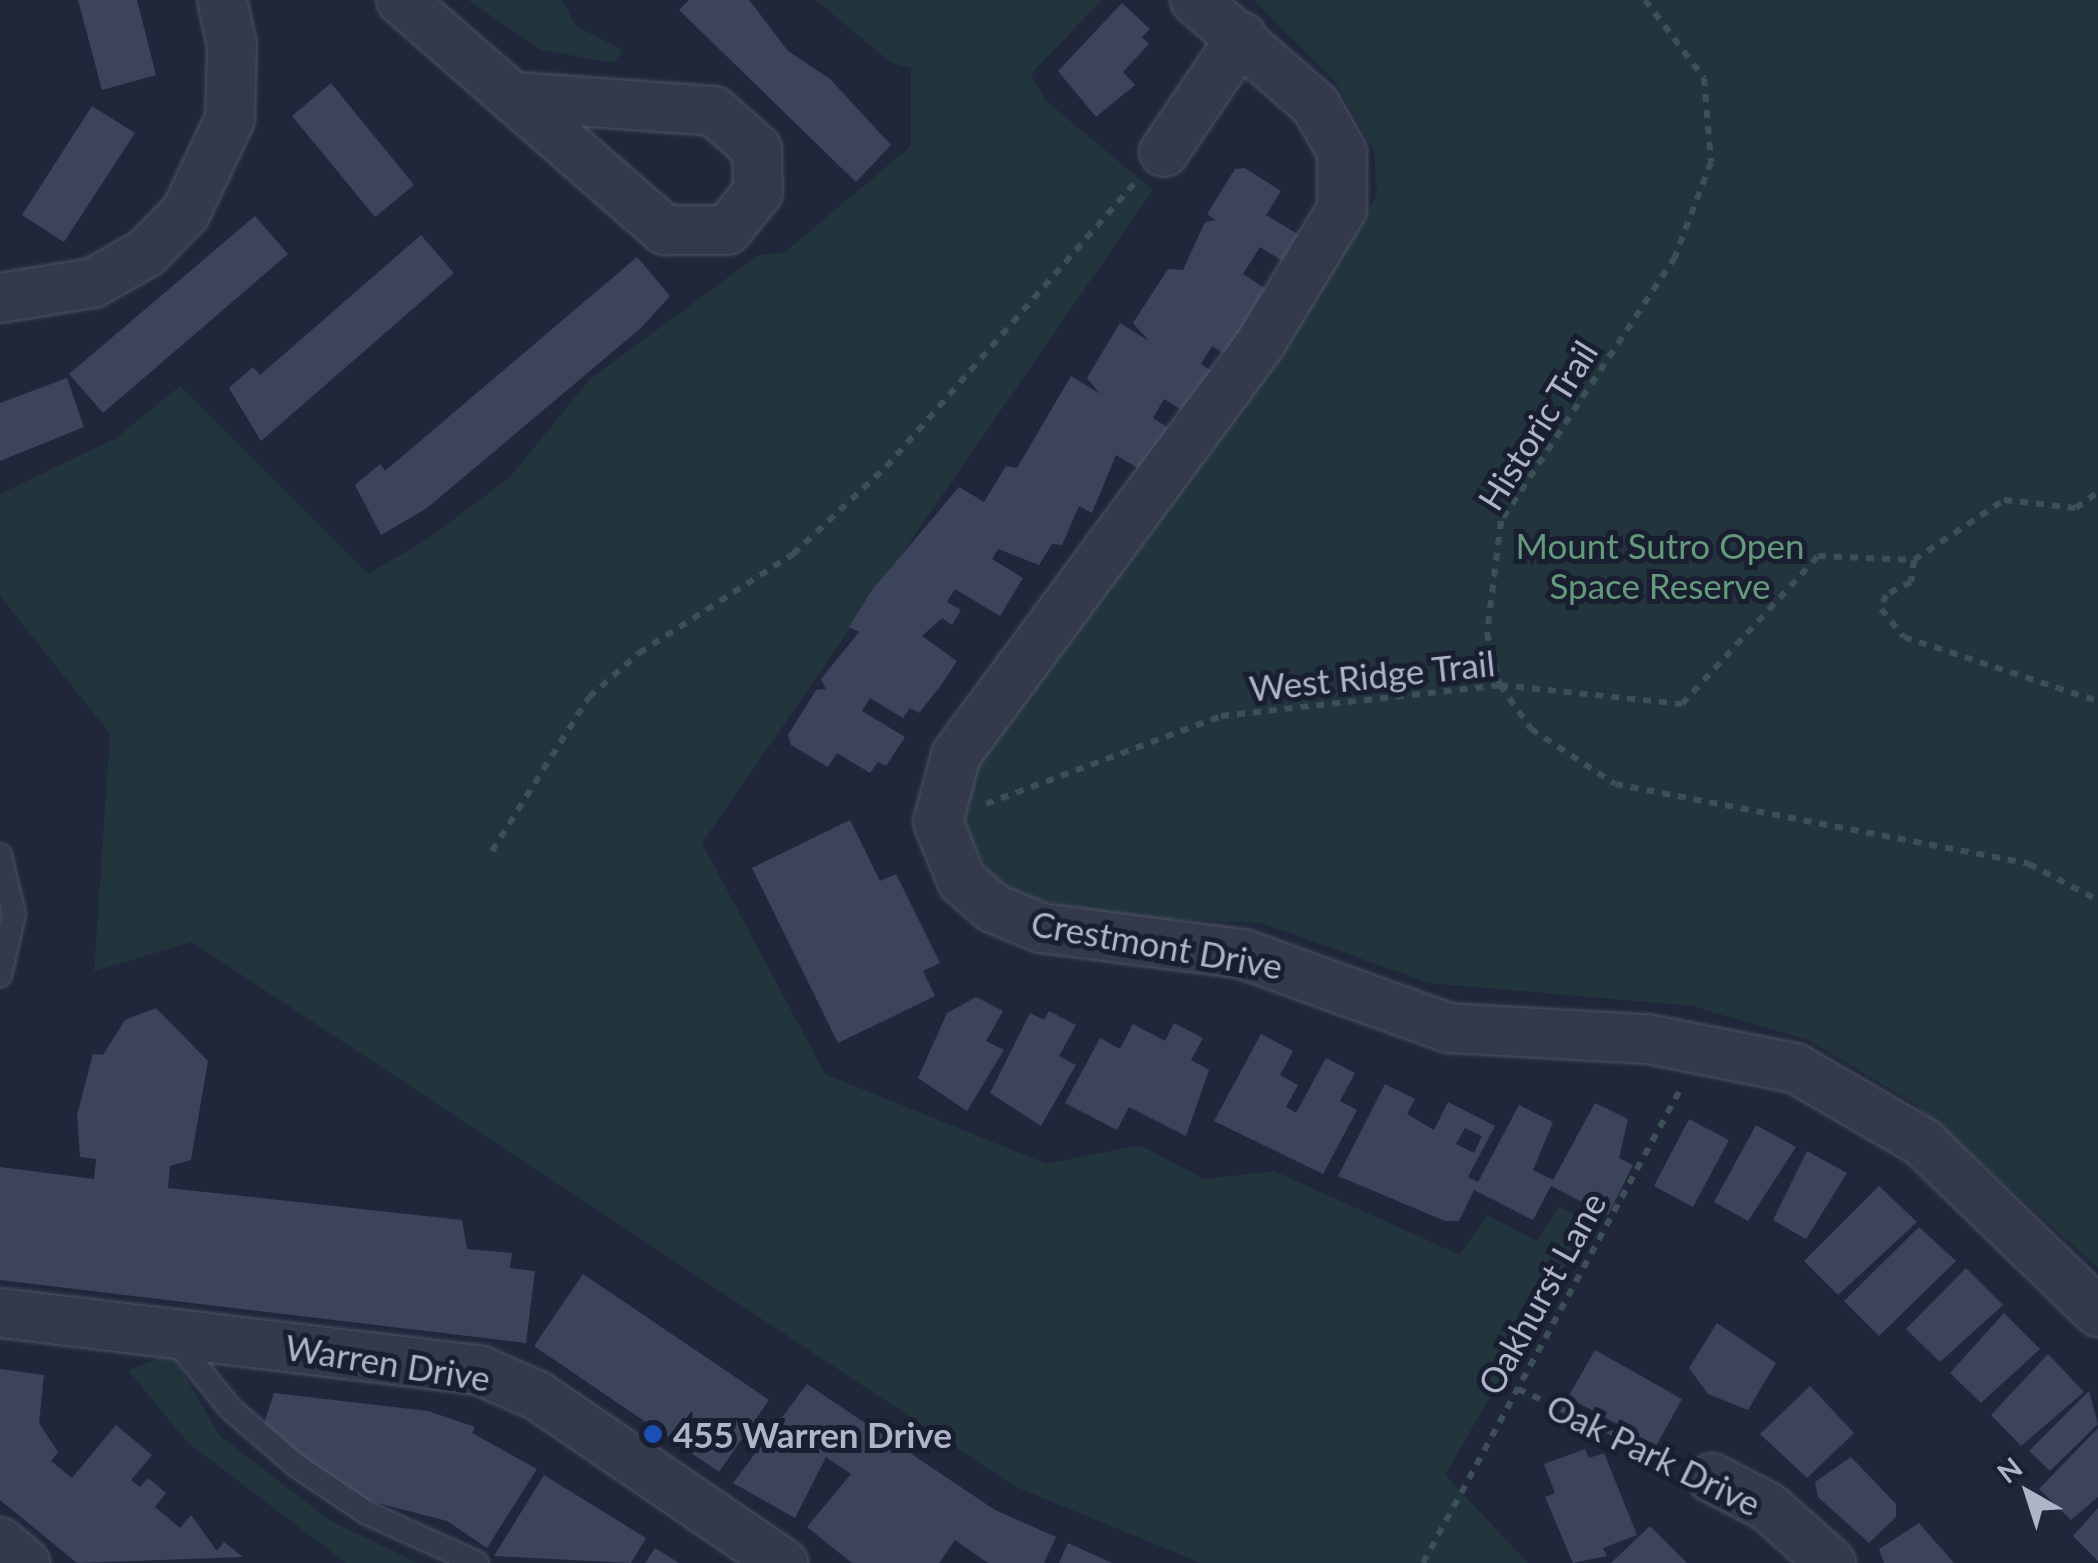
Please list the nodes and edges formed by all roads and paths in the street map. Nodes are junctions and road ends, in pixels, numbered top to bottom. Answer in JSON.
{"nodes":[{"id":1,"x":222,"y":0,"type":"edge"},
{"id":2,"x":401,"y":0,"type":"edge"},
{"id":3,"x":1194,"y":0,"type":"edge"},
{"id":4,"x":1645,"y":0,"type":"edge"},
{"id":5,"x":1242,"y":38,"type":"junction"},
{"id":6,"x":521,"y":98,"type":"junction"},
{"id":7,"x":1164,"y":152,"type":"joint"},
{"id":8,"x":0,"y":298,"type":"edge"},
{"id":9,"x":2098,"y":492,"type":"edge"},
{"id":10,"x":1914,"y":560,"type":"junction"},
{"id":11,"x":1500,"y":685,"type":"junction"},
{"id":12,"x":2098,"y":701,"type":"edge"},
{"id":13,"x":938,"y":822,"type":"junction"},
{"id":14,"x":492,"y":851,"type":"dead end"},
{"id":15,"x":0,"y":855,"type":"edge"},
{"id":16,"x":2098,"y":900,"type":"edge"},
{"id":17,"x":0,"y":974,"type":"edge"},
{"id":18,"x":1703,"y":1048,"type":"junction"},
{"id":19,"x":2098,"y":1312,"type":"edge"},
{"id":20,"x":0,"y":1313,"type":"edge"},
{"id":21,"x":170,"y":1332,"type":"junction"},
{"id":22,"x":1517,"y":1389,"type":"junction"},
{"id":23,"x":1712,"y":1478,"type":"joint"},
{"id":24,"x":0,"y":1542,"type":"edge"},
{"id":25,"x":25,"y":1563,"type":"edge"},
{"id":26,"x":477,"y":1563,"type":"edge"},
{"id":27,"x":783,"y":1563,"type":"edge"},
{"id":28,"x":1423,"y":1563,"type":"edge"},
{"id":29,"x":1832,"y":1563,"type":"edge"}],
"edges":[{"from":1,"to":8,"type":"street"},
{"from":2,"to":6,"type":"street"},
{"from":3,"to":5,"type":"street"},
{"from":4,"to":11,"type":"path","name":"Historic Trail"},
{"from":5,"to":7,"type":"street"},
{"from":5,"to":13,"type":"street"},
{"from":6,"to":6,"type":"street"},
{"from":7,"to":14,"type":"path"},
{"from":9,"to":10,"type":"path"},
{"from":10,"to":11,"type":"path","name":"West Ridge Trail"},
{"from":10,"to":12,"type":"path"},
{"from":11,"to":13,"type":"path","name":"West Ridge Trail"},
{"from":11,"to":16,"type":"path","name":"Historic Trail"},
{"from":13,"to":18,"type":"street","name":"Crestmont Drive"},
{"from":15,"to":17,"type":"lane"},
{"from":18,"to":19,"type":"street","name":"Crestmont Drive"},
{"from":18,"to":22,"type":"path","name":"Oakhurst Lane"},
{"from":20,"to":21,"type":"street","name":"Warren Drive"},
{"from":21,"to":26,"type":"lane"},
{"from":21,"to":27,"type":"street","name":"Warren Drive"},
{"from":22,"to":23,"type":"path","name":"Oak Park Drive"},
{"from":22,"to":28,"type":"path","name":"Oakhurst Lane"},
{"from":23,"to":29,"type":"street","name":"Oak Park Drive"},
{"from":24,"to":25,"type":"street"}]}
